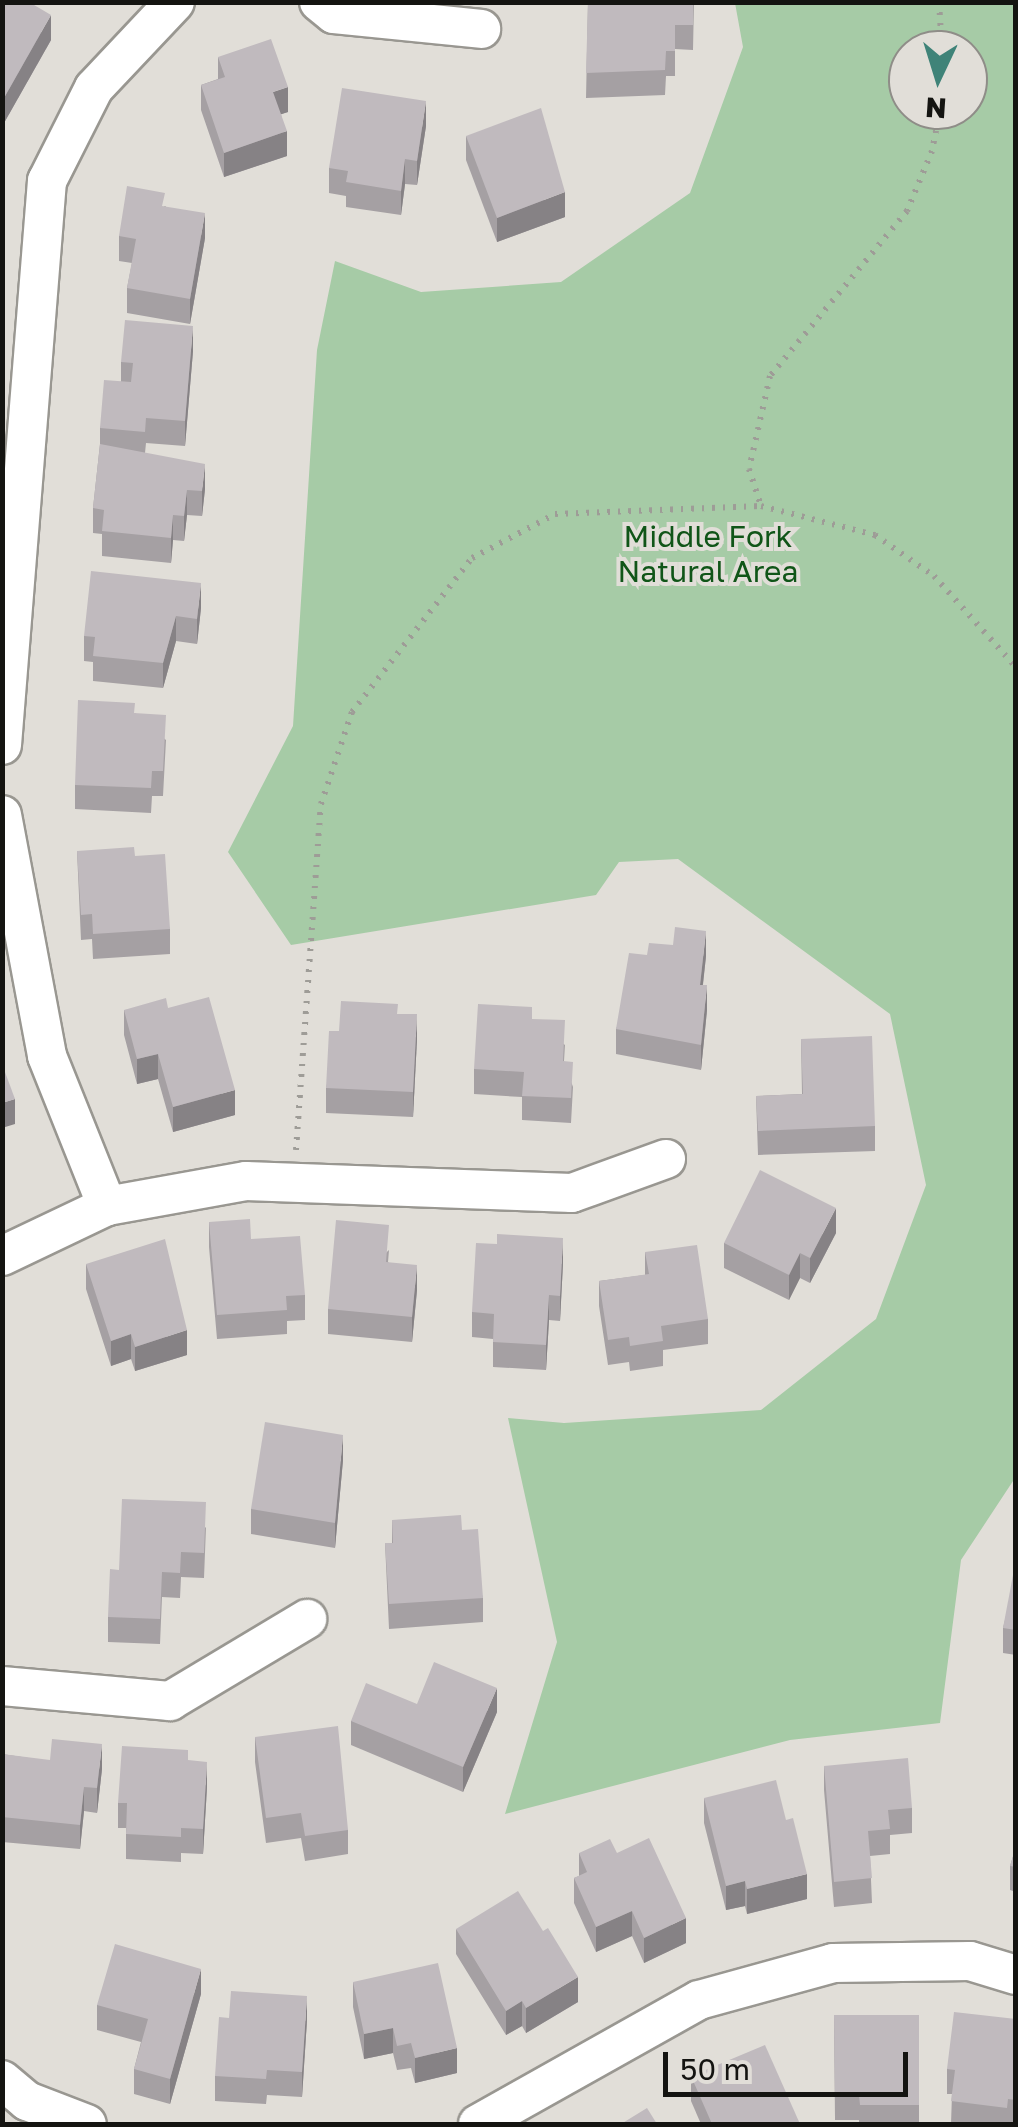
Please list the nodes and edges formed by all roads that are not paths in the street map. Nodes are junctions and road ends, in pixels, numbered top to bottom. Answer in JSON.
{"nodes":[{"id":1,"x":175,"y":2,"type":"edge"},
{"id":2,"x":319,"y":2,"type":"edge"},
{"id":3,"x":482,"y":29,"type":"dead end"},
{"id":4,"x":2,"y":745,"type":"edge"},
{"id":5,"x":2,"y":814,"type":"edge"},
{"id":6,"x":666,"y":1160,"type":"dead end"},
{"id":7,"x":107,"y":1206,"type":"junction"},
{"id":8,"x":2,"y":1256,"type":"edge"},
{"id":9,"x":307,"y":1619,"type":"dead end"},
{"id":10,"x":2,"y":1686,"type":"edge"},
{"id":11,"x":1016,"y":1975,"type":"edge"},
{"id":12,"x":2,"y":2080,"type":"edge"},
{"id":13,"x":87,"y":2124,"type":"edge"},
{"id":14,"x":478,"y":2124,"type":"edge"}],
"edges":[{"from":1,"to":4,"type":"street"},
{"from":2,"to":3,"type":"street"},
{"from":5,"to":7,"type":"street"},
{"from":6,"to":7,"type":"street"},
{"from":7,"to":8,"type":"street"},
{"from":9,"to":10,"type":"street"},
{"from":11,"to":14,"type":"street"},
{"from":12,"to":13,"type":"street"}]}
